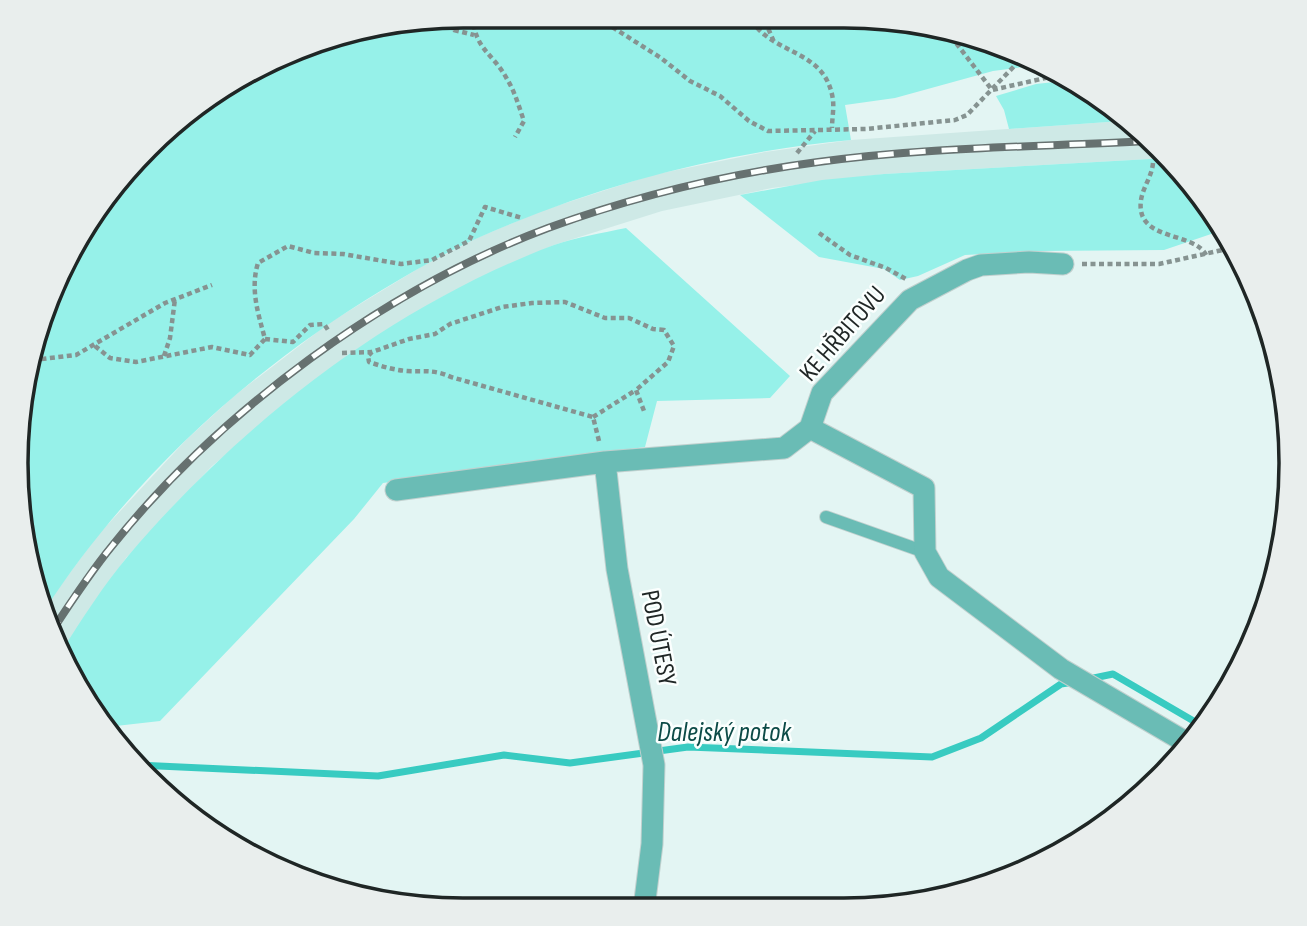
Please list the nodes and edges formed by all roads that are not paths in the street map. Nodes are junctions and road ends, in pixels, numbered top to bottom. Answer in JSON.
{"nodes":[{"id":1,"x":1063,"y":264,"type":"road end"},
{"id":2,"x":810,"y":428,"type":"junction"},
{"id":3,"x":605,"y":462,"type":"junction"},
{"id":4,"x":396,"y":490,"type":"dead end"},
{"id":5,"x":826,"y":517,"type":"dead end"},
{"id":6,"x":925,"y":552,"type":"junction"},
{"id":7,"x":1177,"y":743,"type":"edge"},
{"id":8,"x":645,"y":898,"type":"edge"}],
"edges":[{"from":1,"to":2,"type":"street","name":"KE HŘBITOVU"},
{"from":2,"to":3,"type":"street"},
{"from":2,"to":6,"type":"street"},
{"from":3,"to":4,"type":"street"},
{"from":3,"to":8,"type":"street","name":"POD ÚTESY"},
{"from":5,"to":6,"type":"lane"},
{"from":6,"to":7,"type":"street"}]}
